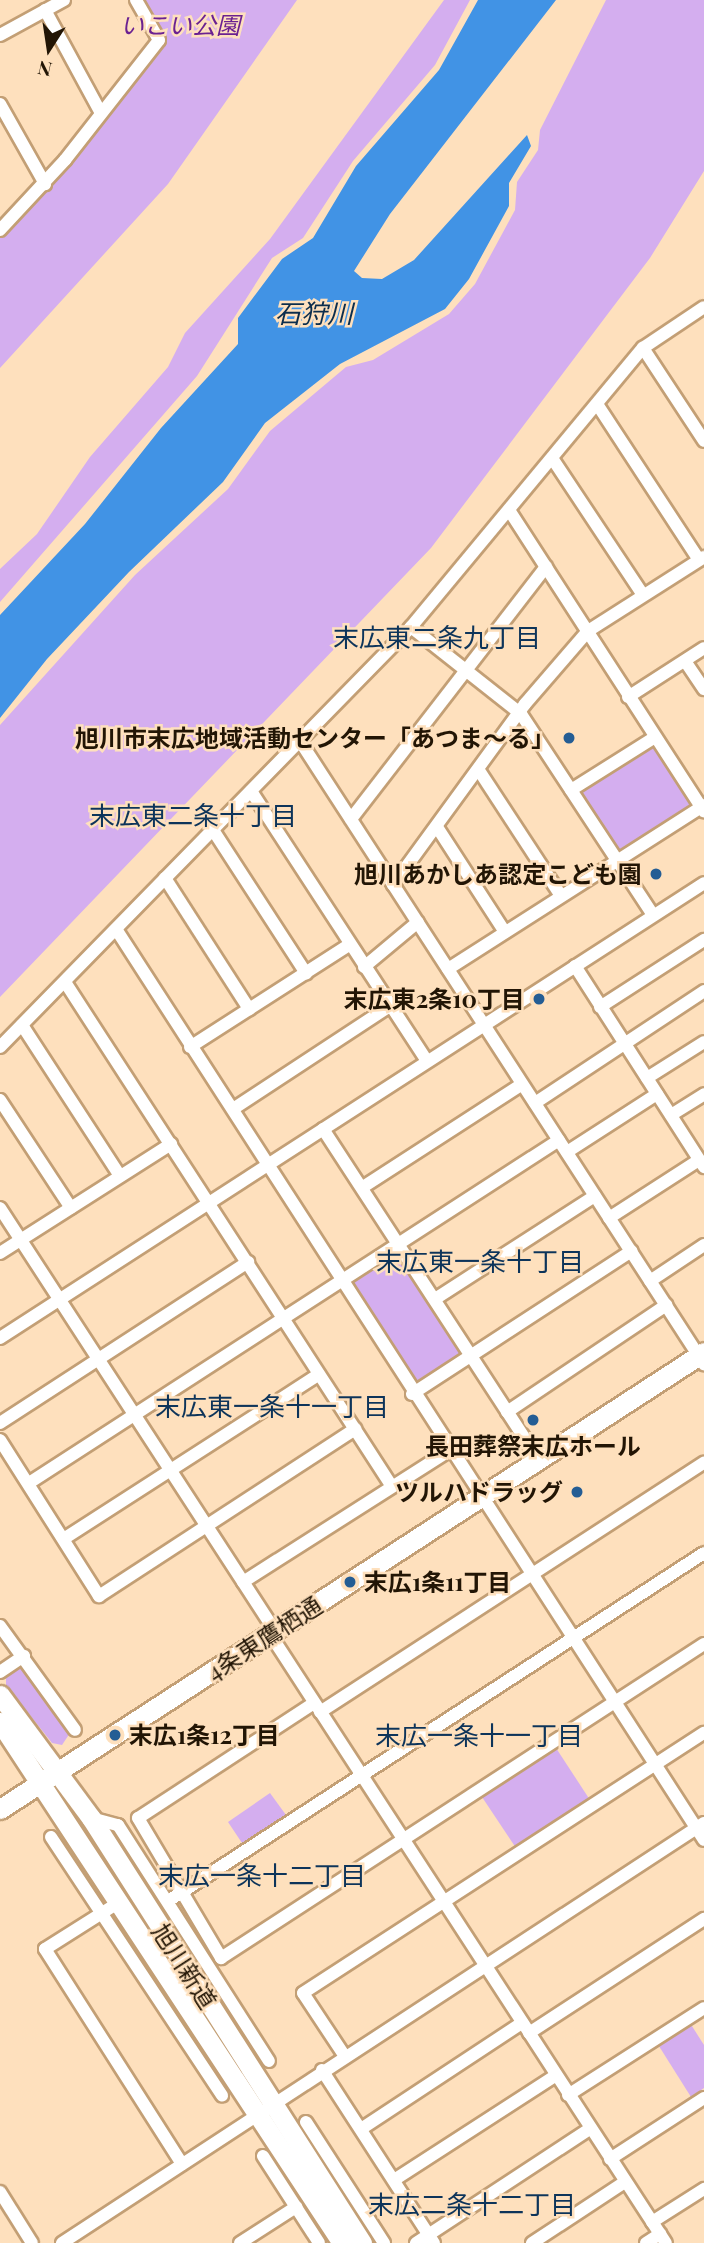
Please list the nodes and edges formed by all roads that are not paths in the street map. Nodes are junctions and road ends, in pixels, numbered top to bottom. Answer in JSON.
{"nodes":[{"id":1,"x":64,"y":0,"type":"edge"},
{"id":2,"x":136,"y":0,"type":"edge"},
{"id":3,"x":45,"y":10,"type":"junction"},
{"id":4,"x":0,"y":35,"type":"edge"},
{"id":5,"x":0,"y":104,"type":"edge"},
{"id":6,"x":101,"y":113,"type":"junction"},
{"id":7,"x":45,"y":184,"type":"junction"},
{"id":8,"x":0,"y":230,"type":"edge"},
{"id":9,"x":704,"y":307,"type":"edge"},
{"id":10,"x":643,"y":348,"type":"junction"},
{"id":11,"x":597,"y":404,"type":"junction"},
{"id":12,"x":704,"y":440,"type":"edge"},
{"id":13,"x":552,"y":458,"type":"junction"},
{"id":14,"x":509,"y":510,"type":"junction"},
{"id":15,"x":701,"y":558,"type":"edge"},
{"id":16,"x":546,"y":567,"type":"junction"},
{"id":17,"x":643,"y":596,"type":"junction"},
{"id":18,"x":411,"y":628,"type":"junction"},
{"id":19,"x":588,"y":631,"type":"junction"},
{"id":20,"x":704,"y":648,"type":"edge"},
{"id":21,"x":685,"y":661,"type":"junction"},
{"id":22,"x":466,"y":671,"type":"junction"},
{"id":23,"x":704,"y":689,"type":"edge"},
{"id":24,"x":628,"y":696,"type":"junction"},
{"id":25,"x":521,"y":715,"type":"junction"},
{"id":26,"x":654,"y":737,"type":"junction"},
{"id":27,"x":300,"y":741,"type":"junction"},
{"id":28,"x":480,"y":772,"type":"junction"},
{"id":29,"x":571,"y":790,"type":"junction"},
{"id":30,"x":251,"y":791,"type":"junction"},
{"id":31,"x":703,"y":808,"type":"edge"},
{"id":32,"x":351,"y":819,"type":"junction"},
{"id":33,"x":437,"y":827,"type":"junction"},
{"id":34,"x":213,"y":830,"type":"junction"},
{"id":35,"x":616,"y":860,"type":"junction"},
{"id":36,"x":165,"y":878,"type":"junction"},
{"id":37,"x":393,"y":885,"type":"junction"},
{"id":38,"x":703,"y":885,"type":"edge"},
{"id":39,"x":561,"y":896,"type":"junction"},
{"id":40,"x":653,"y":915,"type":"junction"},
{"id":41,"x":418,"y":922,"type":"junction"},
{"id":42,"x":116,"y":929,"type":"junction"},
{"id":43,"x":505,"y":932,"type":"junction"},
{"id":44,"x":704,"y":940,"type":"edge"},
{"id":45,"x":349,"y":945,"type":"junction"},
{"id":46,"x":364,"y":967,"type":"junction"},
{"id":47,"x":575,"y":967,"type":"junction"},
{"id":48,"x":448,"y":969,"type":"junction"},
{"id":49,"x":306,"y":973,"type":"junction"},
{"id":50,"x":65,"y":982,"type":"junction"},
{"id":51,"x":704,"y":991,"type":"edge"},
{"id":52,"x":390,"y":1006,"type":"junction"},
{"id":53,"x":600,"y":1007,"type":"junction"},
{"id":54,"x":249,"y":1009,"type":"junction"},
{"id":55,"x":485,"y":1024,"type":"junction"},
{"id":56,"x":22,"y":1026,"type":"junction"},
{"id":57,"x":624,"y":1042,"type":"junction"},
{"id":58,"x":704,"y":1042,"type":"edge"},
{"id":59,"x":190,"y":1047,"type":"junction"},
{"id":60,"x":0,"y":1048,"type":"edge"},
{"id":61,"x":428,"y":1061,"type":"junction"},
{"id":62,"x":647,"y":1078,"type":"junction"},
{"id":63,"x":522,"y":1084,"type":"junction"},
{"id":64,"x":657,"y":1094,"type":"junction"},
{"id":65,"x":704,"y":1094,"type":"edge"},
{"id":66,"x":0,"y":1100,"type":"edge"},
{"id":67,"x":535,"y":1102,"type":"junction"},
{"id":68,"x":233,"y":1109,"type":"junction"},
{"id":69,"x":671,"y":1115,"type":"junction"},
{"id":70,"x":324,"y":1129,"type":"junction"},
{"id":71,"x":559,"y":1140,"type":"junction"},
{"id":72,"x":171,"y":1144,"type":"junction"},
{"id":73,"x":567,"y":1152,"type":"junction"},
{"id":74,"x":700,"y":1156,"type":"edge"},
{"id":75,"x":266,"y":1167,"type":"junction"},
{"id":76,"x":120,"y":1176,"type":"junction"},
{"id":77,"x":363,"y":1187,"type":"junction"},
{"id":78,"x":595,"y":1196,"type":"junction"},
{"id":79,"x":209,"y":1203,"type":"junction"},
{"id":80,"x":0,"y":1208,"type":"edge"},
{"id":81,"x":71,"y":1208,"type":"junction"},
{"id":82,"x":610,"y":1218,"type":"junction"},
{"id":83,"x":22,"y":1239,"type":"junction"},
{"id":84,"x":398,"y":1244,"type":"junction"},
{"id":85,"x":704,"y":1245,"type":"edge"},
{"id":86,"x":631,"y":1251,"type":"junction"},
{"id":87,"x":0,"y":1253,"type":"edge"},
{"id":88,"x":248,"y":1262,"type":"junction"},
{"id":89,"x":650,"y":1281,"type":"junction"},
{"id":90,"x":340,"y":1283,"type":"junction"},
{"id":91,"x":60,"y":1299,"type":"junction"},
{"id":92,"x":435,"y":1299,"type":"junction"},
{"id":93,"x":666,"y":1305,"type":"junction"},
{"id":94,"x":283,"y":1318,"type":"junction"},
{"id":95,"x":0,"y":1338,"type":"edge"},
{"id":96,"x":471,"y":1355,"type":"junction"},
{"id":97,"x":702,"y":1357,"type":"edge"},
{"id":98,"x":99,"y":1358,"type":"junction"},
{"id":99,"x":319,"y":1374,"type":"junction"},
{"id":100,"x":412,"y":1394,"type":"junction"},
{"id":101,"x":507,"y":1412,"type":"junction"},
{"id":102,"x":136,"y":1414,"type":"junction"},
{"id":103,"x":0,"y":1423,"type":"edge"},
{"id":104,"x":355,"y":1429,"type":"junction"},
{"id":105,"x":0,"y":1440,"type":"edge"},
{"id":106,"x":449,"y":1451,"type":"junction"},
{"id":107,"x":539,"y":1460,"type":"junction"},
{"id":108,"x":704,"y":1463,"type":"edge"},
{"id":109,"x":171,"y":1471,"type":"junction"},
{"id":110,"x":30,"y":1483,"type":"junction"},
{"id":111,"x":391,"y":1485,"type":"junction"},
{"id":112,"x":480,"y":1498,"type":"junction"},
{"id":113,"x":207,"y":1526,"type":"junction"},
{"id":114,"x":65,"y":1538,"type":"junction"},
{"id":115,"x":704,"y":1553,"type":"edge"},
{"id":116,"x":532,"y":1574,"type":"junction"},
{"id":117,"x":243,"y":1582,"type":"junction"},
{"id":118,"x":0,"y":1626,"type":"edge"},
{"id":119,"x":272,"y":1633,"type":"junction"},
{"id":120,"x":573,"y":1638,"type":"junction"},
{"id":121,"x":704,"y":1644,"type":"edge"},
{"id":122,"x":24,"y":1656,"type":"junction"},
{"id":123,"x":0,"y":1672,"type":"edge"},
{"id":124,"x":0,"y":1695,"type":"edge"},
{"id":125,"x":613,"y":1703,"type":"junction"},
{"id":126,"x":317,"y":1707,"type":"junction"},
{"id":127,"x":0,"y":1722,"type":"edge"},
{"id":128,"x":75,"y":1730,"type":"dead end"},
{"id":129,"x":704,"y":1733,"type":"edge"},
{"id":130,"x":655,"y":1765,"type":"junction"},
{"id":131,"x":50,"y":1776,"type":"junction"},
{"id":132,"x":361,"y":1776,"type":"junction"},
{"id":133,"x":0,"y":1809,"type":"edge"},
{"id":134,"x":91,"y":1818,"type":"junction"},
{"id":135,"x":700,"y":1826,"type":"edge"},
{"id":136,"x":51,"y":1837,"type":"dead end"},
{"id":137,"x":403,"y":1839,"type":"junction"},
{"id":138,"x":704,"y":1840,"type":"edge"},
{"id":139,"x":183,"y":1892,"type":"junction"},
{"id":140,"x":121,"y":1901,"type":"junction"},
{"id":141,"x":168,"y":1901,"type":"junction"},
{"id":142,"x":444,"y":1901,"type":"junction"},
{"id":143,"x":102,"y":1913,"type":"junction"},
{"id":144,"x":704,"y":1919,"type":"edge"},
{"id":145,"x":484,"y":1965,"type":"junction"},
{"id":146,"x":704,"y":2008,"type":"edge"},
{"id":147,"x":526,"y":2028,"type":"junction"},
{"id":148,"x":344,"y":2055,"type":"junction"},
{"id":149,"x":224,"y":2061,"type":"junction"},
{"id":150,"x":269,"y":2061,"type":"dead end"},
{"id":151,"x":322,"y":2070,"type":"junction"},
{"id":152,"x":207,"y":2071,"type":"junction"},
{"id":153,"x":556,"y":2075,"type":"junction"},
{"id":154,"x":222,"y":2095,"type":"dead end"},
{"id":155,"x":568,"y":2095,"type":"junction"},
{"id":156,"x":704,"y":2098,"type":"edge"},
{"id":157,"x":265,"y":2107,"type":"junction"},
{"id":158,"x":306,"y":2122,"type":"dead end"},
{"id":159,"x":591,"y":2128,"type":"junction"},
{"id":160,"x":361,"y":2129,"type":"junction"},
{"id":161,"x":314,"y":2150,"type":"junction"},
{"id":162,"x":263,"y":2157,"type":"dead end"},
{"id":163,"x":610,"y":2159,"type":"junction"},
{"id":164,"x":182,"y":2164,"type":"junction"},
{"id":165,"x":394,"y":2180,"type":"junction"},
{"id":166,"x":625,"y":2182,"type":"junction"},
{"id":167,"x":704,"y":2189,"type":"edge"},
{"id":168,"x":1,"y":2195,"type":"edge"},
{"id":169,"x":298,"y":2199,"type":"junction"},
{"id":170,"x":652,"y":2222,"type":"junction"},
{"id":171,"x":663,"y":2238,"type":"edge"},
{"id":172,"x":432,"y":2239,"type":"edge"},
{"id":173,"x":32,"y":2243,"type":"edge"},
{"id":174,"x":62,"y":2243,"type":"edge"},
{"id":175,"x":240,"y":2243,"type":"edge"},
{"id":176,"x":319,"y":2243,"type":"edge"},
{"id":177,"x":342,"y":2243,"type":"edge"},
{"id":178,"x":362,"y":2243,"type":"edge"},
{"id":179,"x":384,"y":2243,"type":"edge"},
{"id":180,"x":416,"y":2243,"type":"edge"},
{"id":181,"x":532,"y":2243,"type":"edge"},
{"id":182,"x":646,"y":2243,"type":"edge"}],
"edges":[{"from":1,"to":3,"type":"street"},
{"from":2,"to":6,"type":"street"},
{"from":3,"to":4,"type":"street"},
{"from":3,"to":6,"type":"street"},
{"from":5,"to":7,"type":"street"},
{"from":6,"to":7,"type":"street"},
{"from":7,"to":8,"type":"street"},
{"from":9,"to":10,"type":"street"},
{"from":10,"to":11,"type":"street"},
{"from":10,"to":12,"type":"street"},
{"from":11,"to":13,"type":"street"},
{"from":11,"to":15,"type":"street"},
{"from":13,"to":14,"type":"street"},
{"from":13,"to":17,"type":"street"},
{"from":14,"to":16,"type":"street"},
{"from":14,"to":18,"type":"street"},
{"from":15,"to":17,"type":"street"},
{"from":16,"to":19,"type":"street"},
{"from":16,"to":22,"type":"street"},
{"from":17,"to":19,"type":"street"},
{"from":18,"to":22,"type":"street"},
{"from":18,"to":27,"type":"street"},
{"from":19,"to":24,"type":"street"},
{"from":19,"to":25,"type":"street"},
{"from":20,"to":21,"type":"street"},
{"from":21,"to":23,"type":"street"},
{"from":21,"to":24,"type":"street"},
{"from":22,"to":25,"type":"street"},
{"from":22,"to":32,"type":"street"},
{"from":24,"to":26,"type":"street"},
{"from":25,"to":28,"type":"street"},
{"from":25,"to":29,"type":"street"},
{"from":26,"to":29,"type":"street"},
{"from":26,"to":31,"type":"street"},
{"from":27,"to":30,"type":"street"},
{"from":27,"to":32,"type":"street"},
{"from":28,"to":33,"type":"street"},
{"from":28,"to":39,"type":"street"},
{"from":29,"to":35,"type":"street"},
{"from":30,"to":34,"type":"street"},
{"from":30,"to":45,"type":"street"},
{"from":31,"to":35,"type":"street"},
{"from":32,"to":37,"type":"street"},
{"from":33,"to":37,"type":"street"},
{"from":33,"to":43,"type":"street"},
{"from":34,"to":36,"type":"street"},
{"from":34,"to":49,"type":"street"},
{"from":35,"to":39,"type":"street"},
{"from":35,"to":40,"type":"street"},
{"from":36,"to":42,"type":"street"},
{"from":36,"to":54,"type":"street"},
{"from":37,"to":41,"type":"street"},
{"from":38,"to":40,"type":"street"},
{"from":39,"to":43,"type":"street"},
{"from":40,"to":47,"type":"street"},
{"from":41,"to":46,"type":"street"},
{"from":41,"to":48,"type":"street"},
{"from":42,"to":50,"type":"street"},
{"from":42,"to":59,"type":"street"},
{"from":43,"to":48,"type":"street"},
{"from":44,"to":53,"type":"street"},
{"from":45,"to":46,"type":"street"},
{"from":45,"to":49,"type":"street"},
{"from":46,"to":52,"type":"street"},
{"from":47,"to":53,"type":"street"},
{"from":47,"to":55,"type":"street"},
{"from":48,"to":55,"type":"street"},
{"from":49,"to":54,"type":"street"},
{"from":50,"to":56,"type":"street"},
{"from":50,"to":72,"type":"street"},
{"from":51,"to":57,"type":"street"},
{"from":52,"to":61,"type":"street"},
{"from":52,"to":68,"type":"street"},
{"from":53,"to":57,"type":"street"},
{"from":54,"to":59,"type":"street"},
{"from":55,"to":61,"type":"street"},
{"from":55,"to":63,"type":"street"},
{"from":56,"to":60,"type":"street"},
{"from":56,"to":76,"type":"street"},
{"from":57,"to":62,"type":"street"},
{"from":57,"to":67,"type":"street"},
{"from":58,"to":62,"type":"street"},
{"from":59,"to":68,"type":"street"},
{"from":61,"to":70,"type":"street"},
{"from":62,"to":64,"type":"street"},
{"from":63,"to":67,"type":"street"},
{"from":63,"to":77,"type":"street"},
{"from":64,"to":69,"type":"street"},
{"from":64,"to":73,"type":"street"},
{"from":65,"to":69,"type":"street"},
{"from":66,"to":81,"type":"street"},
{"from":67,"to":71,"type":"street"},
{"from":68,"to":75,"type":"street"},
{"from":69,"to":74,"type":"street"},
{"from":70,"to":75,"type":"street"},
{"from":70,"to":77,"type":"street"},
{"from":71,"to":73,"type":"street"},
{"from":71,"to":84,"type":"street"},
{"from":72,"to":76,"type":"street"},
{"from":72,"to":79,"type":"street"},
{"from":73,"to":78,"type":"street"},
{"from":74,"to":82,"type":"street"},
{"from":75,"to":79,"type":"street"},
{"from":75,"to":90,"type":"street"},
{"from":76,"to":81,"type":"street"},
{"from":77,"to":84,"type":"street"},
{"from":78,"to":82,"type":"street"},
{"from":78,"to":92,"type":"street"},
{"from":79,"to":88,"type":"street"},
{"from":79,"to":91,"type":"street"},
{"from":80,"to":83,"type":"street"},
{"from":81,"to":83,"type":"street"},
{"from":82,"to":86,"type":"street"},
{"from":83,"to":87,"type":"street"},
{"from":83,"to":91,"type":"street"},
{"from":84,"to":90,"type":"street"},
{"from":84,"to":92,"type":"street"},
{"from":85,"to":89,"type":"street"},
{"from":86,"to":89,"type":"street"},
{"from":86,"to":96,"type":"street"},
{"from":88,"to":94,"type":"street"},
{"from":88,"to":98,"type":"street"},
{"from":89,"to":93,"type":"street"},
{"from":90,"to":94,"type":"street"},
{"from":90,"to":100,"type":"street"},
{"from":91,"to":95,"type":"street"},
{"from":91,"to":98,"type":"street"},
{"from":92,"to":96,"type":"street"},
{"from":93,"to":97,"type":"street"},
{"from":93,"to":101,"type":"street"},
{"from":94,"to":99,"type":"street"},
{"from":94,"to":102,"type":"street"},
{"from":96,"to":100,"type":"street"},
{"from":96,"to":101,"type":"street"},
{"from":97,"to":107,"type":"highway","name":"4条東鷹栖通"},
{"from":98,"to":102,"type":"street"},
{"from":98,"to":103,"type":"street"},
{"from":99,"to":104,"type":"street"},
{"from":99,"to":109,"type":"street"},
{"from":100,"to":106,"type":"street"},
{"from":101,"to":107,"type":"street"},
{"from":102,"to":109,"type":"street"},
{"from":102,"to":110,"type":"street"},
{"from":104,"to":111,"type":"street"},
{"from":104,"to":113,"type":"street"},
{"from":105,"to":110,"type":"street"},
{"from":106,"to":111,"type":"street"},
{"from":106,"to":112,"type":"street"},
{"from":107,"to":112,"type":"highway","name":"4条東鷹栖通"},
{"from":108,"to":116,"type":"street"},
{"from":109,"to":113,"type":"street"},
{"from":109,"to":114,"type":"street"},
{"from":110,"to":114,"type":"street"},
{"from":111,"to":117,"type":"street"},
{"from":112,"to":116,"type":"street"},
{"from":112,"to":119,"type":"highway","name":"4条東鷹栖通"},
{"from":113,"to":114,"type":"street"},
{"from":113,"to":117,"type":"street"},
{"from":115,"to":120,"type":"street"},
{"from":116,"to":120,"type":"street"},
{"from":116,"to":126,"type":"street"},
{"from":117,"to":119,"type":"street"},
{"from":118,"to":122,"type":"street"},
{"from":119,"to":126,"type":"street"},
{"from":119,"to":131,"type":"highway","name":"4条東鷹栖通"},
{"from":120,"to":125,"type":"street"},
{"from":120,"to":132,"type":"street"},
{"from":121,"to":125,"type":"street"},
{"from":122,"to":123,"type":"street"},
{"from":122,"to":128,"type":"street"},
{"from":124,"to":131,"type":"highway","name":"旭川新道"},
{"from":125,"to":130,"type":"street"},
{"from":125,"to":137,"type":"street"},
{"from":126,"to":132,"type":"street"},
{"from":126,"to":139,"type":"street"},
{"from":127,"to":131,"type":"highway","name":"旭川新道"},
{"from":129,"to":130,"type":"street"},
{"from":130,"to":135,"type":"street"},
{"from":130,"to":142,"type":"street"},
{"from":131,"to":133,"type":"highway","name":"4条東鷹栖通"},
{"from":131,"to":134,"type":"highway","name":"旭川新道"},
{"from":131,"to":140,"type":"highway","name":"旭川新道"},
{"from":132,"to":137,"type":"street"},
{"from":132,"to":139,"type":"street"},
{"from":134,"to":141,"type":"street"},
{"from":134,"to":157,"type":"highway","name":"旭川新道"},
{"from":135,"to":138,"type":"street"},
{"from":135,"to":145,"type":"street"},
{"from":136,"to":143,"type":"street"},
{"from":137,"to":139,"type":"street"},
{"from":137,"to":142,"type":"street"},
{"from":139,"to":141,"type":"street"},
{"from":140,"to":143,"type":"street"},
{"from":140,"to":149,"type":"highway","name":"旭川新道"},
{"from":141,"to":150,"type":"street"},
{"from":142,"to":145,"type":"street"},
{"from":142,"to":148,"type":"street"},
{"from":143,"to":152,"type":"street"},
{"from":143,"to":164,"type":"street"},
{"from":144,"to":147,"type":"street"},
{"from":145,"to":147,"type":"street"},
{"from":145,"to":148,"type":"street"},
{"from":146,"to":155,"type":"street"},
{"from":147,"to":153,"type":"street"},
{"from":147,"to":160,"type":"street"},
{"from":148,"to":151,"type":"street"},
{"from":149,"to":152,"type":"street"},
{"from":149,"to":157,"type":"highway","name":"旭川新道"},
{"from":151,"to":157,"type":"street"},
{"from":151,"to":160,"type":"street"},
{"from":152,"to":154,"type":"street"},
{"from":153,"to":155,"type":"street"},
{"from":153,"to":165,"type":"street"},
{"from":155,"to":159,"type":"street"},
{"from":156,"to":163,"type":"street"},
{"from":157,"to":161,"type":"highway","name":"旭川新道"},
{"from":157,"to":164,"type":"street"},
{"from":157,"to":169,"type":"highway","name":"旭川新道"},
{"from":158,"to":161,"type":"street"},
{"from":159,"to":163,"type":"street"},
{"from":159,"to":172,"type":"street"},
{"from":160,"to":165,"type":"street"},
{"from":161,"to":178,"type":"highway","name":"旭川新道"},
{"from":161,"to":179,"type":"street"},
{"from":162,"to":169,"type":"street"},
{"from":163,"to":166,"type":"street"},
{"from":164,"to":174,"type":"street"},
{"from":165,"to":172,"type":"street"},
{"from":166,"to":170,"type":"street"},
{"from":166,"to":181,"type":"street"},
{"from":167,"to":170,"type":"street"},
{"from":168,"to":173,"type":"street"},
{"from":169,"to":175,"type":"street"},
{"from":169,"to":176,"type":"street"},
{"from":169,"to":177,"type":"highway","name":"旭川新道"},
{"from":170,"to":171,"type":"street"},
{"from":171,"to":182,"type":"street"},
{"from":172,"to":180,"type":"street"}]}
